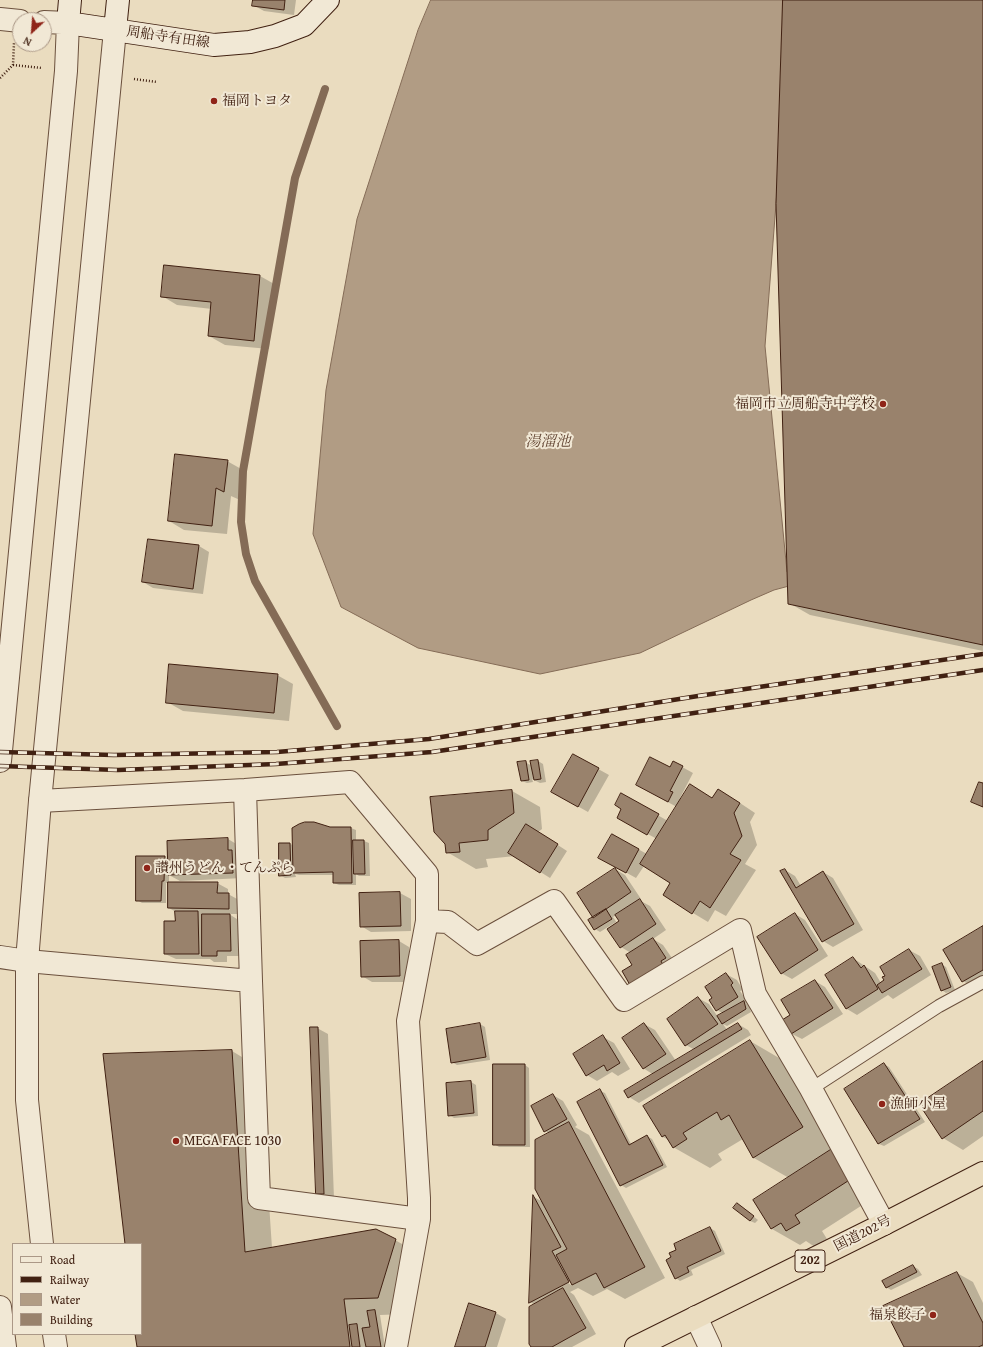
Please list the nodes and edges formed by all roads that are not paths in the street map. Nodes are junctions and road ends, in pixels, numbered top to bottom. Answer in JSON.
{"nodes":[{"id":1,"x":70,"y":0,"type":"edge"},
{"id":2,"x":118,"y":0,"type":"edge"},
{"id":3,"x":328,"y":0,"type":"edge"},
{"id":4,"x":0,"y":19,"type":"edge"},
{"id":5,"x":12,"y":20,"type":"edge"},
{"id":6,"x":52,"y":22,"type":"edge"},
{"id":7,"x":68,"y":22,"type":"junction"},
{"id":8,"x":115,"y":30,"type":"junction"},
{"id":9,"x":0,"y":761,"type":"edge"},
{"id":10,"x":245,"y":790,"type":"junction"},
{"id":11,"x":40,"y":801,"type":"junction"},
{"id":12,"x":427,"y":921,"type":"junction"},
{"id":13,"x":0,"y":957,"type":"edge"},
{"id":14,"x":27,"y":961,"type":"junction"},
{"id":15,"x":251,"y":981,"type":"junction"},
{"id":16,"x":983,"y":982,"type":"edge"},
{"id":17,"x":811,"y":1089,"type":"junction"},
{"id":18,"x":983,"y":1173,"type":"edge"},
{"id":19,"x":419,"y":1219,"type":"junction"},
{"id":20,"x":884,"y":1224,"type":"junction"},
{"id":21,"x":42,"y":1243,"type":"edge"},
{"id":22,"x":0,"y":1307,"type":"edge"},
{"id":23,"x":696,"y":1317,"type":"junction"},
{"id":24,"x":54,"y":1335,"type":"edge"},
{"id":25,"x":5,"y":1347,"type":"edge"},
{"id":26,"x":56,"y":1347,"type":"edge"},
{"id":27,"x":396,"y":1347,"type":"edge"},
{"id":28,"x":636,"y":1347,"type":"edge"},
{"id":29,"x":710,"y":1347,"type":"edge"}],
"edges":[{"from":1,"to":7,"type":"street"},
{"from":2,"to":8,"type":"street","name":"周船寺有田線"},
{"from":3,"to":8,"type":"street","name":"周船寺有田線"},
{"from":4,"to":5,"type":"street"},
{"from":6,"to":7,"type":"street","name":"周船寺有田線"},
{"from":7,"to":8,"type":"street","name":"周船寺有田線"},
{"from":7,"to":9,"type":"street"},
{"from":8,"to":11,"type":"street"},
{"from":10,"to":11,"type":"street"},
{"from":10,"to":12,"type":"street"},
{"from":10,"to":15,"type":"street"},
{"from":11,"to":14,"type":"street"},
{"from":12,"to":17,"type":"street"},
{"from":12,"to":19,"type":"street"},
{"from":13,"to":14,"type":"street"},
{"from":14,"to":15,"type":"street"},
{"from":14,"to":21,"type":"street"},
{"from":15,"to":19,"type":"street"},
{"from":16,"to":17,"type":"lane"},
{"from":17,"to":20,"type":"street"},
{"from":18,"to":20,"type":"highway","name":"国道202号","number":"202"},
{"from":19,"to":27,"type":"street"},
{"from":20,"to":23,"type":"highway","name":"国道202号","number":"202"},
{"from":22,"to":25,"type":"street"},
{"from":23,"to":28,"type":"highway","name":"国道202号","number":"202"},
{"from":23,"to":29,"type":"street"},
{"from":24,"to":26,"type":"street"}]}
